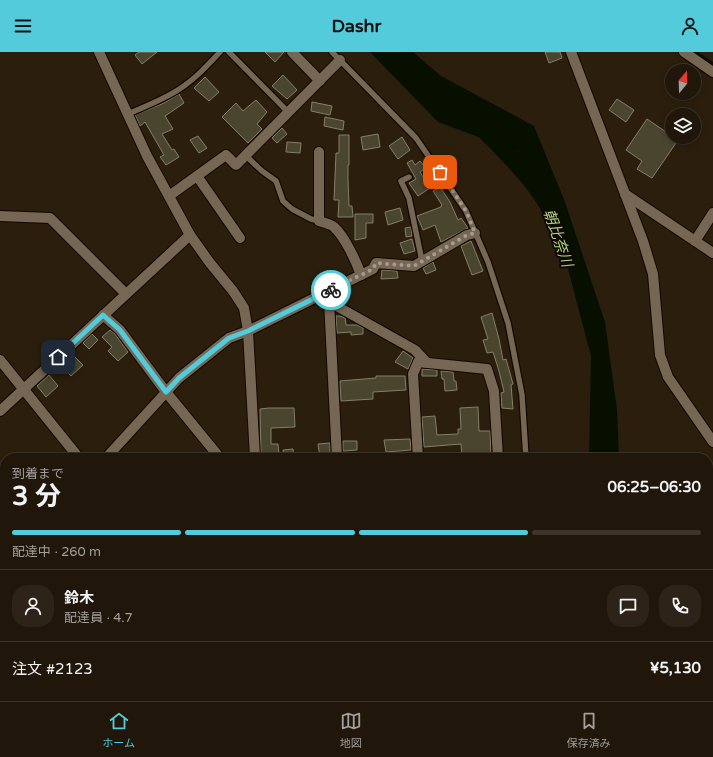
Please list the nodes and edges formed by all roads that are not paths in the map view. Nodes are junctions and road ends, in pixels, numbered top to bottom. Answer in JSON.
{"nodes":[{"id":1,"x":99,"y":52,"type":"edge"},
{"id":2,"x":220,"y":52,"type":"edge"},
{"id":3,"x":229,"y":52,"type":"edge"},
{"id":4,"x":292,"y":52,"type":"edge"},
{"id":5,"x":332,"y":52,"type":"edge"},
{"id":6,"x":571,"y":52,"type":"edge"},
{"id":7,"x":684,"y":52,"type":"edge"},
{"id":8,"x":340,"y":60,"type":"junction"},
{"id":9,"x":713,"y":72,"type":"edge"},
{"id":10,"x":320,"y":81,"type":"junction"},
{"id":11,"x":289,"y":113,"type":"junction"},
{"id":12,"x":128,"y":114,"type":"junction"},
{"id":13,"x":319,"y":152,"type":"dead end"},
{"id":14,"x":246,"y":156,"type":"junction"},
{"id":15,"x":197,"y":176,"type":"junction"},
{"id":16,"x":409,"y":177,"type":"dead end"},
{"id":17,"x":625,"y":194,"type":"junction"},
{"id":18,"x":169,"y":196,"type":"junction"},
{"id":19,"x":713,"y":213,"type":"edge"},
{"id":20,"x":0,"y":216,"type":"edge"},
{"id":21,"x":319,"y":222,"type":"junction"},
{"id":22,"x":475,"y":233,"type":"junction"},
{"id":23,"x":190,"y":235,"type":"junction"},
{"id":24,"x":240,"y":238,"type":"dead end"},
{"id":25,"x":695,"y":240,"type":"junction"},
{"id":26,"x":713,"y":253,"type":"edge"},
{"id":27,"x":422,"y":261,"type":"junction"},
{"id":28,"x":361,"y":275,"type":"junction"},
{"id":29,"x":126,"y":294,"type":"junction"},
{"id":30,"x":319,"y":296,"type":"junction"},
{"id":31,"x":329,"y":301,"type":"junction"},
{"id":32,"x":103,"y":315,"type":"junction"},
{"id":33,"x":248,"y":331,"type":"junction"},
{"id":34,"x":0,"y":360,"type":"edge"},
{"id":35,"x":427,"y":363,"type":"junction"},
{"id":36,"x":24,"y":389,"type":"junction"},
{"id":37,"x":166,"y":392,"type":"junction"},
{"id":38,"x":0,"y":411,"type":"edge"},
{"id":39,"x":713,"y":442,"type":"edge"},
{"id":40,"x":75,"y":453,"type":"edge"},
{"id":41,"x":111,"y":453,"type":"edge"},
{"id":42,"x":216,"y":453,"type":"edge"},
{"id":43,"x":255,"y":453,"type":"edge"},
{"id":44,"x":337,"y":453,"type":"edge"},
{"id":45,"x":418,"y":453,"type":"edge"},
{"id":46,"x":498,"y":453,"type":"edge"},
{"id":47,"x":526,"y":453,"type":"edge"}],
"edges":[{"from":1,"to":12,"type":"street"},
{"from":2,"to":12,"type":"lane"},
{"from":3,"to":11,"type":"lane"},
{"from":4,"to":10,"type":"street"},
{"from":5,"to":8,"type":"lane"},
{"from":6,"to":17,"type":"street"},
{"from":7,"to":9,"type":"street"},
{"from":8,"to":10,"type":"street"},
{"from":8,"to":22,"type":"lane"},
{"from":10,"to":11,"type":"street"},
{"from":11,"to":14,"type":"street"},
{"from":12,"to":18,"type":"street"},
{"from":13,"to":21,"type":"street"},
{"from":14,"to":15,"type":"street"},
{"from":14,"to":21,"type":"lane"},
{"from":15,"to":18,"type":"street"},
{"from":15,"to":24,"type":"street"},
{"from":16,"to":27,"type":"lane"},
{"from":17,"to":25,"type":"street"},
{"from":17,"to":39,"type":"street"},
{"from":18,"to":23,"type":"street"},
{"from":19,"to":25,"type":"street"},
{"from":20,"to":29,"type":"street"},
{"from":21,"to":28,"type":"street"},
{"from":22,"to":27,"type":"street"},
{"from":22,"to":47,"type":"lane"},
{"from":23,"to":29,"type":"street"},
{"from":23,"to":33,"type":"street"},
{"from":25,"to":26,"type":"street"},
{"from":27,"to":28,"type":"street"},
{"from":28,"to":30,"type":"street"},
{"from":29,"to":32,"type":"street"},
{"from":30,"to":31,"type":"street"},
{"from":30,"to":33,"type":"street"},
{"from":31,"to":35,"type":"street"},
{"from":31,"to":44,"type":"street"},
{"from":32,"to":36,"type":"street"},
{"from":32,"to":37,"type":"street"},
{"from":33,"to":37,"type":"street"},
{"from":33,"to":43,"type":"street"},
{"from":34,"to":36,"type":"street"},
{"from":35,"to":45,"type":"street"},
{"from":35,"to":46,"type":"street"},
{"from":36,"to":38,"type":"street"},
{"from":36,"to":40,"type":"street"},
{"from":37,"to":41,"type":"street"},
{"from":37,"to":42,"type":"street"}]}
